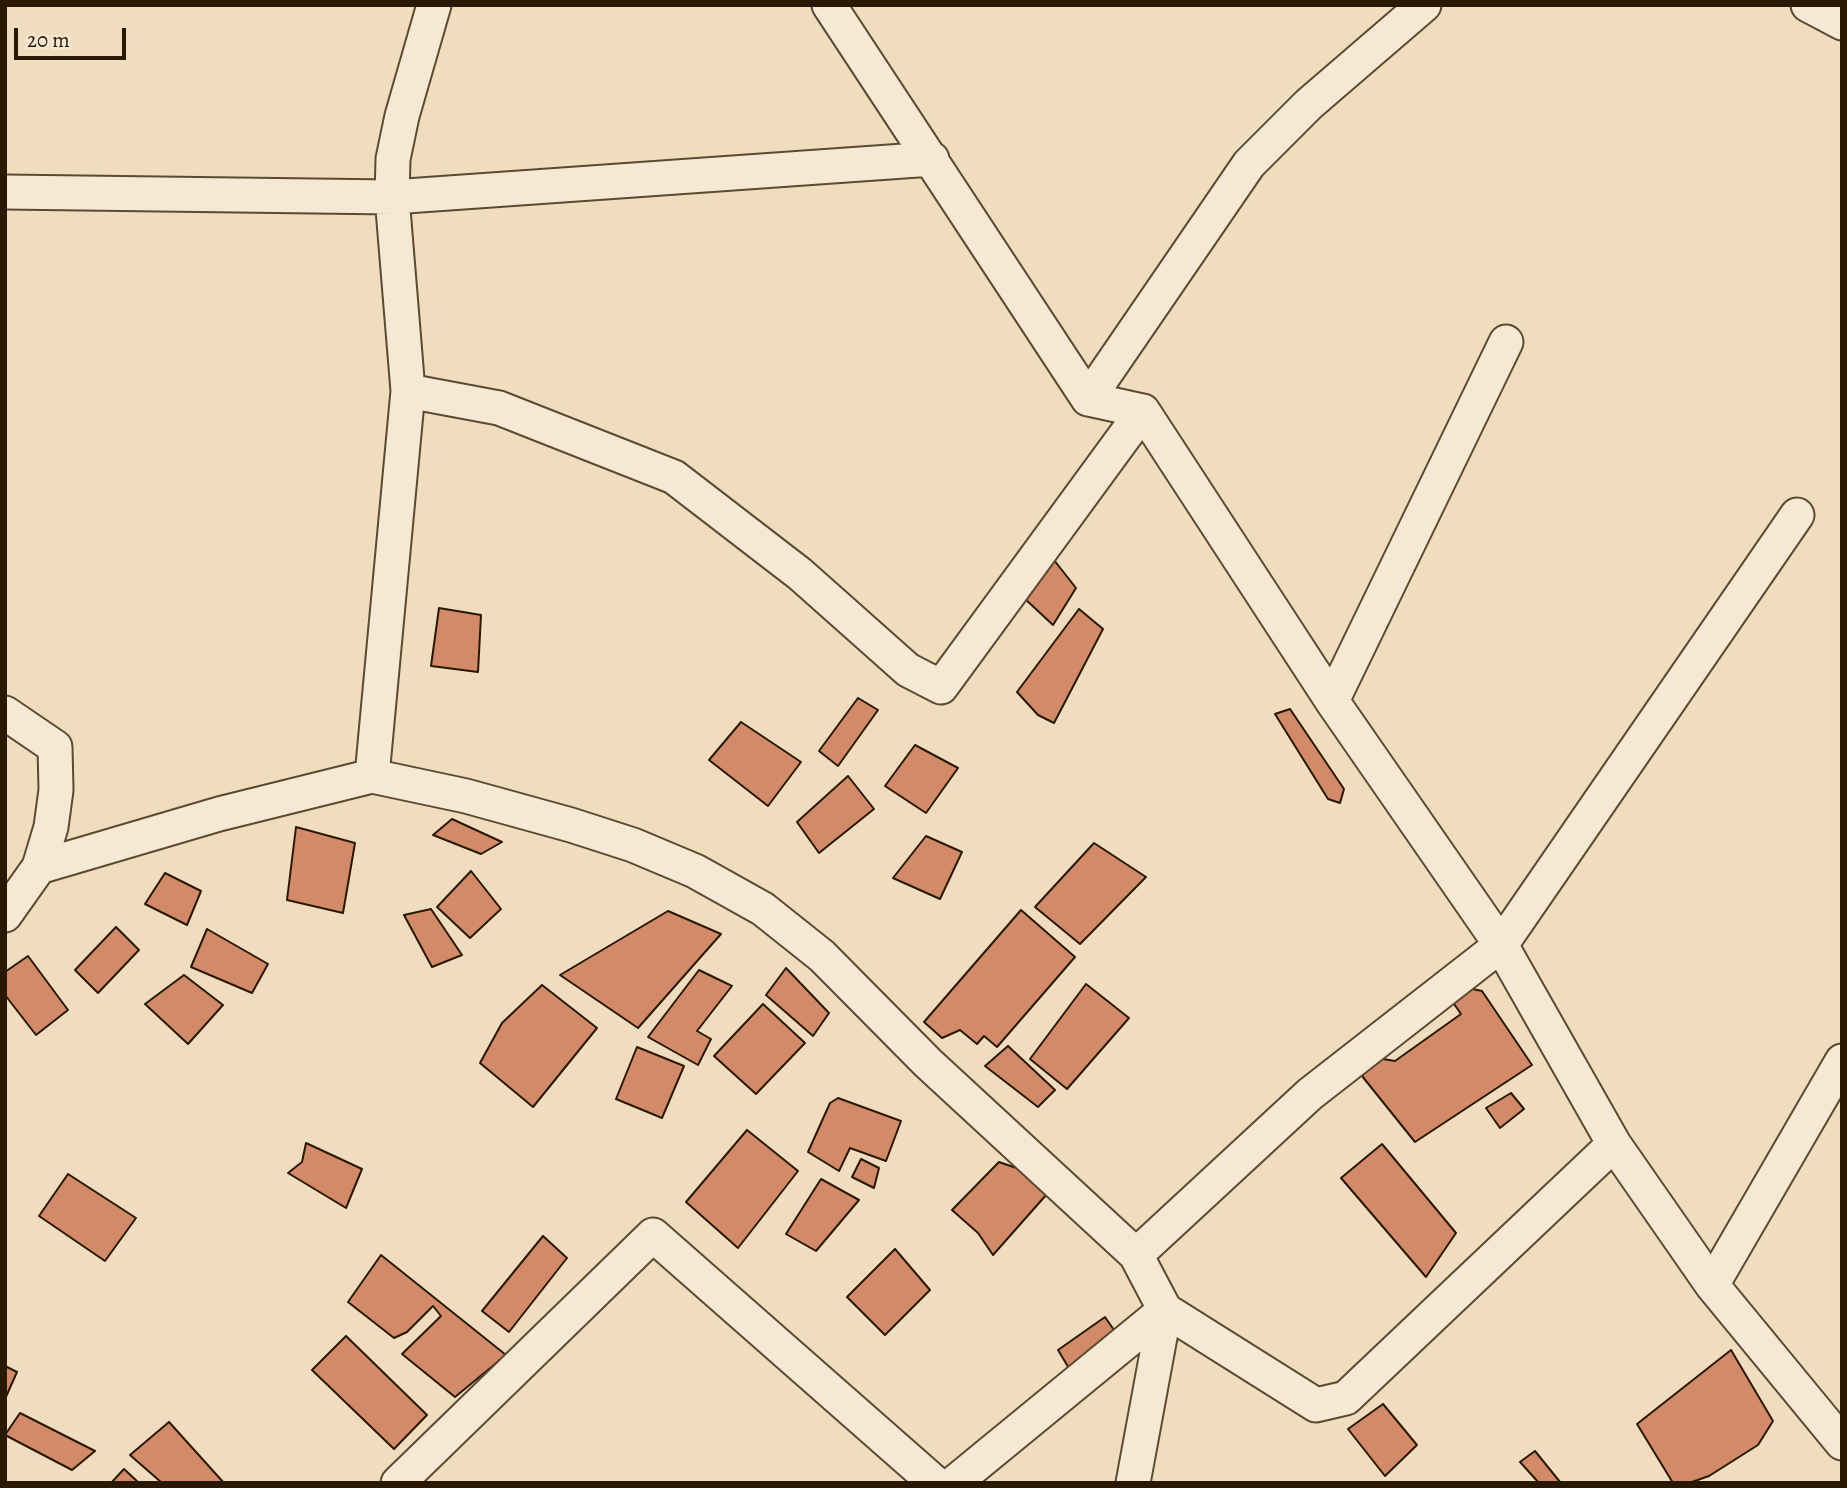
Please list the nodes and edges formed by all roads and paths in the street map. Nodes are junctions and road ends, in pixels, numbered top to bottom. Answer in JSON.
{"nodes":[{"id":1,"x":434,"y":5,"type":"edge"},
{"id":2,"x":829,"y":5,"type":"edge"},
{"id":3,"x":1424,"y":5,"type":"edge"},
{"id":4,"x":1808,"y":5,"type":"edge"},
{"id":5,"x":1842,"y":23,"type":"edge"},
{"id":6,"x":932,"y":159,"type":"junction"},
{"id":7,"x":5,"y":192,"type":"edge"},
{"id":8,"x":392,"y":197,"type":"junction"},
{"id":9,"x":1506,"y":342,"type":"dead end"},
{"id":10,"x":408,"y":391,"type":"junction"},
{"id":11,"x":1088,"y":399,"type":"junction"},
{"id":12,"x":1143,"y":411,"type":"junction"},
{"id":13,"x":1797,"y":515,"type":"dead end"},
{"id":14,"x":1332,"y":701,"type":"junction"},
{"id":15,"x":5,"y":713,"type":"edge"},
{"id":16,"x":372,"y":776,"type":"junction"},
{"id":17,"x":39,"y":867,"type":"junction"},
{"id":18,"x":5,"y":915,"type":"edge"},
{"id":19,"x":1502,"y":945,"type":"junction"},
{"id":20,"x":1842,"y":1061,"type":"edge"},
{"id":21,"x":1614,"y":1144,"type":"junction"},
{"id":22,"x":1136,"y":1255,"type":"junction"},
{"id":23,"x":1712,"y":1284,"type":"junction"},
{"id":24,"x":1165,"y":1310,"type":"junction"},
{"id":25,"x":1842,"y":1443,"type":"edge"},
{"id":26,"x":398,"y":1483,"type":"edge"},
{"id":27,"x":935,"y":1483,"type":"edge"},
{"id":28,"x":954,"y":1483,"type":"edge"},
{"id":29,"x":1133,"y":1483,"type":"edge"}],
"edges":[{"from":1,"to":8,"type":"street"},
{"from":2,"to":6,"type":"street"},
{"from":3,"to":11,"type":"street"},
{"from":4,"to":5,"type":"street"},
{"from":6,"to":8,"type":"street"},
{"from":6,"to":11,"type":"street"},
{"from":7,"to":8,"type":"street"},
{"from":8,"to":10,"type":"street"},
{"from":9,"to":14,"type":"street"},
{"from":10,"to":12,"type":"street"},
{"from":10,"to":16,"type":"street"},
{"from":11,"to":12,"type":"street"},
{"from":12,"to":14,"type":"street"},
{"from":13,"to":19,"type":"street"},
{"from":14,"to":19,"type":"street"},
{"from":15,"to":17,"type":"street"},
{"from":16,"to":17,"type":"street"},
{"from":16,"to":22,"type":"street"},
{"from":17,"to":18,"type":"street"},
{"from":19,"to":21,"type":"street"},
{"from":19,"to":22,"type":"street"},
{"from":20,"to":23,"type":"street"},
{"from":21,"to":23,"type":"street"},
{"from":21,"to":24,"type":"street"},
{"from":22,"to":24,"type":"street"},
{"from":23,"to":25,"type":"street"},
{"from":24,"to":28,"type":"street"},
{"from":24,"to":29,"type":"street"},
{"from":26,"to":27,"type":"street"}]}
